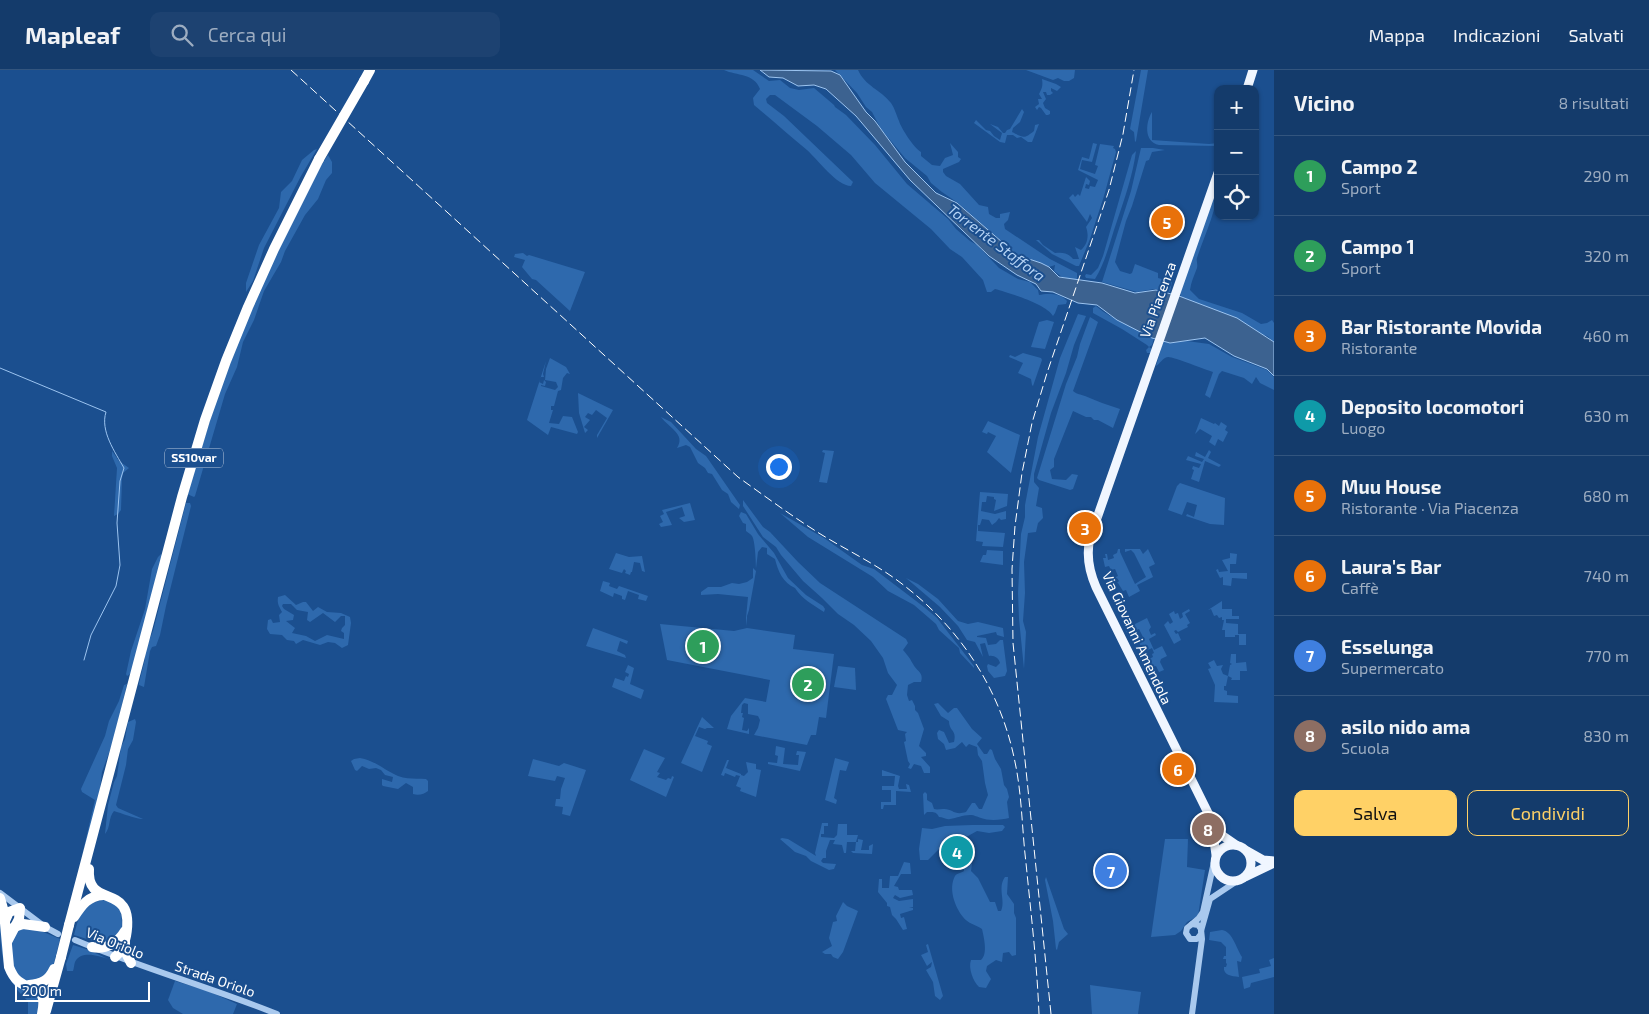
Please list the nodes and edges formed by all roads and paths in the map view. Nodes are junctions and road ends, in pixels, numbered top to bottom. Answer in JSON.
{"nodes":[{"id":1,"x":370,"y":70,"type":"edge"},
{"id":2,"x":1253,"y":70,"type":"edge"},
{"id":3,"x":1248,"y":85,"type":"edge"},
{"id":4,"x":1217,"y":175,"type":"edge"},
{"id":5,"x":1155,"y":351,"type":"joint"},
{"id":6,"x":1209,"y":816,"type":"junction"},
{"id":7,"x":1236,"y":845,"type":"junction"},
{"id":8,"x":1246,"y":851,"type":"junction"},
{"id":9,"x":87,"y":856,"type":"junction"},
{"id":10,"x":1215,"y":859,"type":"junction"},
{"id":11,"x":1274,"y":862,"type":"edge"},
{"id":12,"x":1241,"y":879,"type":"junction"},
{"id":13,"x":0,"y":893,"type":"edge"},
{"id":14,"x":103,"y":895,"type":"junction"},
{"id":15,"x":0,"y":898,"type":"edge"},
{"id":16,"x":20,"y":908,"type":"junction"},
{"id":17,"x":72,"y":918,"type":"junction"},
{"id":18,"x":1192,"y":924,"type":"junction"},
{"id":19,"x":10,"y":925,"type":"junction"},
{"id":20,"x":45,"y":927,"type":"junction"},
{"id":21,"x":1201,"y":933,"type":"junction"},
{"id":22,"x":58,"y":934,"type":"dead end"},
{"id":23,"x":75,"y":940,"type":"dead end"},
{"id":24,"x":1193,"y":940,"type":"junction"},
{"id":25,"x":121,"y":942,"type":"junction"},
{"id":26,"x":92,"y":947,"type":"junction"},
{"id":27,"x":1200,"y":953,"type":"junction"},
{"id":28,"x":61,"y":957,"type":"junction"},
{"id":29,"x":115,"y":957,"type":"junction"},
{"id":30,"x":131,"y":963,"type":"junction"},
{"id":31,"x":145,"y":968,"type":"joint"},
{"id":32,"x":28,"y":985,"type":"junction"},
{"id":33,"x":44,"y":1014,"type":"edge"},
{"id":34,"x":277,"y":1014,"type":"edge"},
{"id":35,"x":1192,"y":1014,"type":"edge"}],
"edges":[{"from":1,"to":9,"type":"highway","number":"SS10var","bridge":true},
{"from":2,"to":3,"type":"main road"},
{"from":4,"to":5,"type":"main road","name":"Via Piacenza"},
{"from":5,"to":6,"type":"main road","name":"Via Giovanni Amendola"},
{"from":6,"to":7,"type":"main road","name":"Via Giovanni Amendola"},
{"from":6,"to":10,"type":"main road","name":"Via Giovanni Amendola"},
{"from":7,"to":8,"type":"main road"},
{"from":7,"to":10,"type":"main road"},
{"from":8,"to":11,"type":"main road"},
{"from":8,"to":12,"type":"main road"},
{"from":9,"to":14,"type":"highway"},
{"from":9,"to":17,"type":"highway","number":"SS10var"},
{"from":10,"to":12,"type":"main road"},
{"from":10,"to":18,"type":"street"},
{"from":11,"to":12,"type":"main road"},
{"from":12,"to":21,"type":"street"},
{"from":13,"to":16,"type":"street"},
{"from":14,"to":17,"type":"highway"},
{"from":14,"to":25,"type":"highway"},
{"from":15,"to":19,"type":"highway"},
{"from":16,"to":19,"type":"highway"},
{"from":16,"to":20,"type":"street"},
{"from":17,"to":28,"type":"highway","number":"SS10var","bridge":true},
{"from":18,"to":21,"type":"street"},
{"from":18,"to":24,"type":"street"},
{"from":19,"to":20,"type":"highway"},
{"from":19,"to":32,"type":"highway"},
{"from":20,"to":22,"type":"street"},
{"from":21,"to":24,"type":"street"},
{"from":21,"to":27,"type":"street"},
{"from":23,"to":26,"type":"street","name":"Via Oriolo"},
{"from":24,"to":27,"type":"street"},
{"from":25,"to":26,"type":"highway"},
{"from":25,"to":29,"type":"highway"},
{"from":25,"to":30,"type":"highway"},
{"from":26,"to":29,"type":"street","name":"Via Oriolo"},
{"from":27,"to":35,"type":"street"},
{"from":28,"to":32,"type":"highway"},
{"from":28,"to":33,"type":"highway","number":"SS10var"},
{"from":29,"to":30,"type":"street","name":"Via Oriolo"},
{"from":30,"to":31,"type":"street","name":"Via Oriolo"},
{"from":31,"to":34,"type":"street","name":"Strada Oriolo"},
{"from":32,"to":33,"type":"highway"}]}
